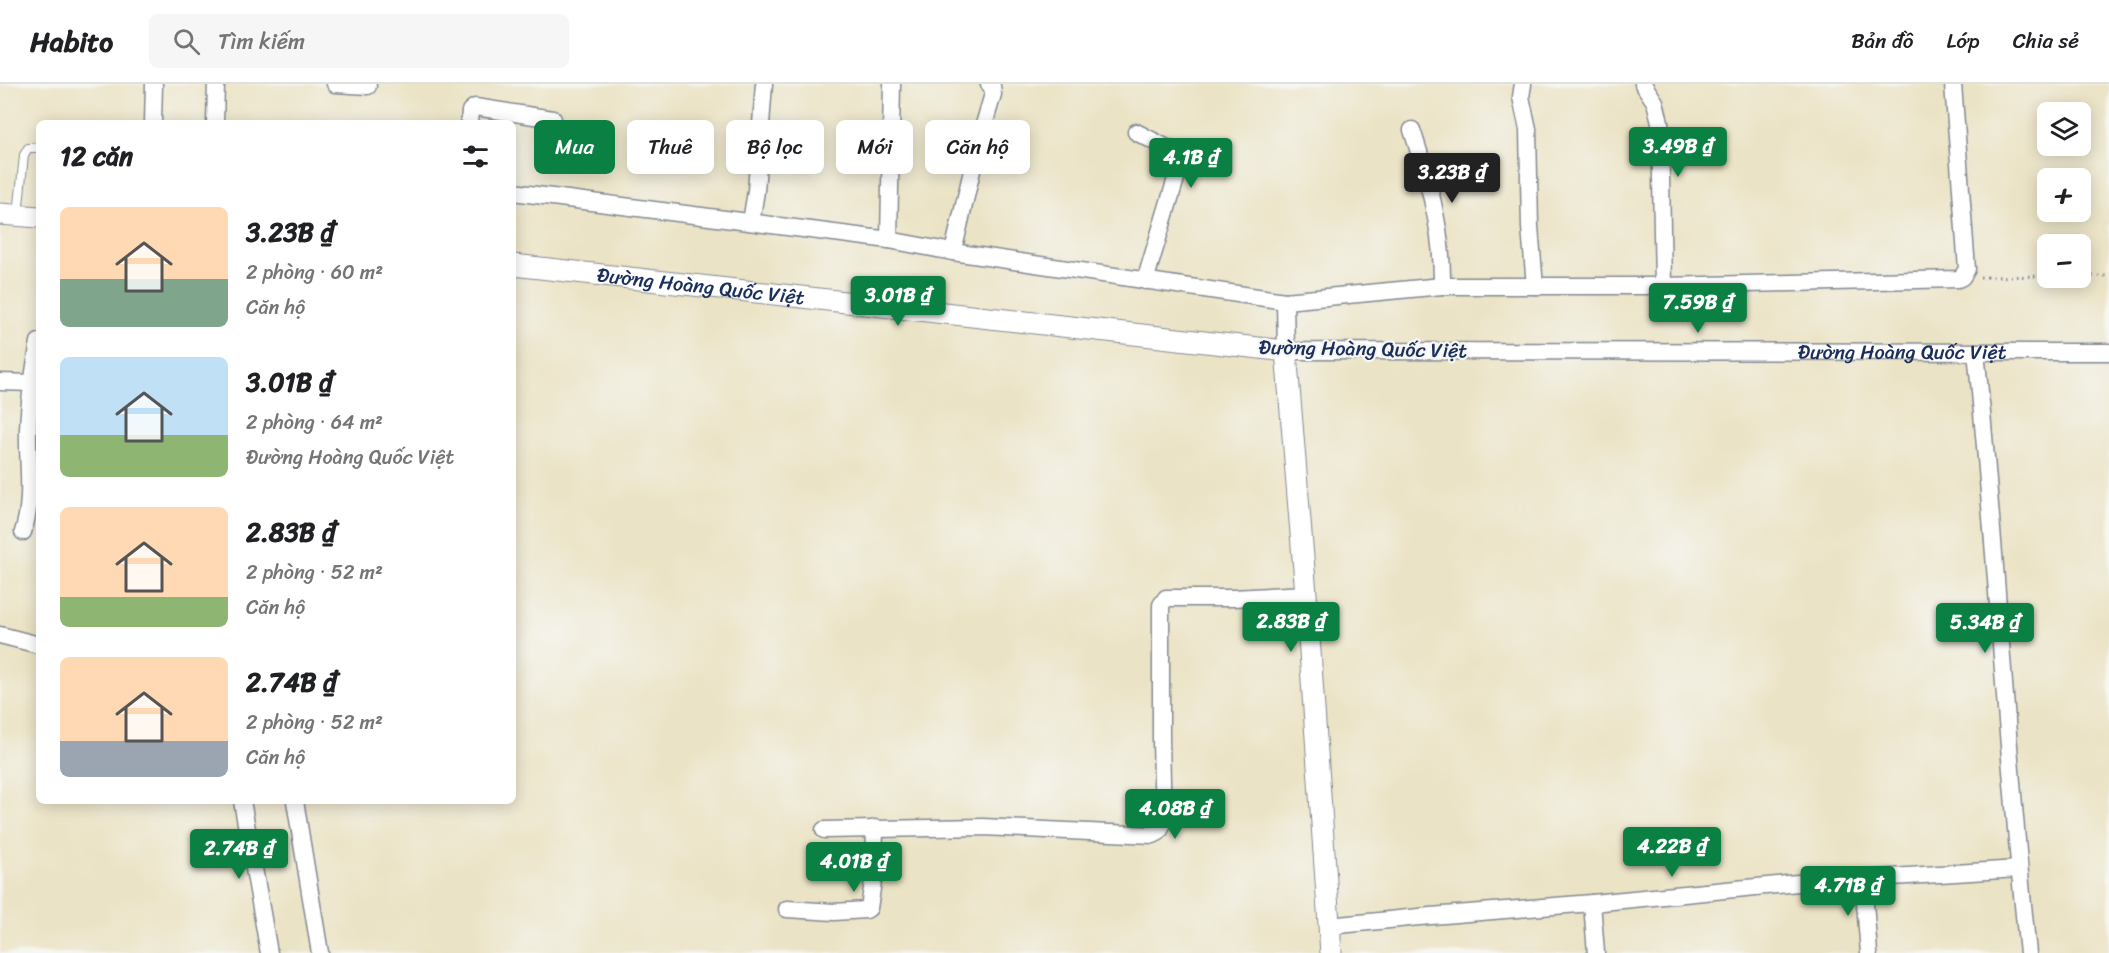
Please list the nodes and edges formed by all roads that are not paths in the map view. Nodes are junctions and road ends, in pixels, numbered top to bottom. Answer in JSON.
{"nodes":[{"id":1,"x":154,"y":84,"type":"edge"},
{"id":2,"x":216,"y":84,"type":"edge"},
{"id":3,"x":335,"y":84,"type":"edge"},
{"id":4,"x":764,"y":84,"type":"edge"},
{"id":5,"x":892,"y":84,"type":"edge"},
{"id":6,"x":989,"y":84,"type":"edge"},
{"id":7,"x":1523,"y":84,"type":"edge"},
{"id":8,"x":1643,"y":84,"type":"edge"},
{"id":9,"x":1953,"y":84,"type":"edge"},
{"id":10,"x":368,"y":86,"type":"dead end"},
{"id":11,"x":553,"y":119,"type":"dead end"},
{"id":12,"x":153,"y":120,"type":"edge"},
{"id":13,"x":215,"y":120,"type":"edge"},
{"id":14,"x":469,"y":120,"type":"edge"},
{"id":15,"x":1412,"y":130,"type":"dead end"},
{"id":16,"x":1136,"y":132,"type":"dead end"},
{"id":17,"x":36,"y":148,"type":"edge"},
{"id":18,"x":516,"y":192,"type":"edge"},
{"id":19,"x":19,"y":216,"type":"edge"},
{"id":20,"x":751,"y":222,"type":"junction"},
{"id":21,"x":889,"y":240,"type":"junction"},
{"id":22,"x":953,"y":252,"type":"junction"},
{"id":23,"x":516,"y":265,"type":"edge"},
{"id":24,"x":1145,"y":281,"type":"junction"},
{"id":25,"x":1442,"y":286,"type":"junction"},
{"id":26,"x":1535,"y":286,"type":"junction"},
{"id":27,"x":1663,"y":286,"type":"junction"},
{"id":28,"x":1285,"y":308,"type":"junction"},
{"id":29,"x":1286,"y":344,"type":"junction"},
{"id":30,"x":1976,"y":352,"type":"junction"},
{"id":31,"x":2109,"y":352,"type":"edge"},
{"id":32,"x":36,"y":360,"type":"edge"},
{"id":33,"x":0,"y":382,"type":"edge"},
{"id":34,"x":32,"y":383,"type":"junction"},
{"id":35,"x":23,"y":532,"type":"dead end"},
{"id":36,"x":1306,"y":594,"type":"junction"},
{"id":37,"x":0,"y":635,"type":"edge"},
{"id":38,"x":36,"y":644,"type":"edge"},
{"id":39,"x":243,"y":804,"type":"edge"},
{"id":40,"x":295,"y":804,"type":"edge"},
{"id":41,"x":875,"y":828,"type":"junction"},
{"id":42,"x":824,"y":830,"type":"dead end"},
{"id":43,"x":2018,"y":869,"type":"junction"},
{"id":44,"x":1863,"y":879,"type":"junction"},
{"id":45,"x":1592,"y":903,"type":"junction"},
{"id":46,"x":787,"y":909,"type":"dead end"},
{"id":47,"x":1329,"y":926,"type":"junction"},
{"id":48,"x":268,"y":953,"type":"edge"},
{"id":49,"x":320,"y":953,"type":"edge"},
{"id":50,"x":1331,"y":953,"type":"edge"},
{"id":51,"x":1596,"y":953,"type":"edge"},
{"id":52,"x":1869,"y":953,"type":"edge"},
{"id":53,"x":2028,"y":953,"type":"edge"}],
"edges":[{"from":1,"to":12,"type":"street"},
{"from":2,"to":13,"type":"street"},
{"from":3,"to":10,"type":"street"},
{"from":4,"to":20,"type":"street"},
{"from":5,"to":21,"type":"street"},
{"from":6,"to":22,"type":"street"},
{"from":7,"to":26,"type":"street"},
{"from":8,"to":27,"type":"street"},
{"from":9,"to":27,"type":"street"},
{"from":11,"to":14,"type":"street"},
{"from":15,"to":25,"type":"street"},
{"from":16,"to":24,"type":"street"},
{"from":17,"to":19,"type":"lane"},
{"from":18,"to":20,"type":"street"},
{"from":20,"to":21,"type":"street"},
{"from":21,"to":22,"type":"street"},
{"from":22,"to":24,"type":"street"},
{"from":23,"to":29,"type":"street","name":"Đường Hoàng Quốc Việt"},
{"from":24,"to":28,"type":"street"},
{"from":25,"to":26,"type":"street"},
{"from":25,"to":28,"type":"street"},
{"from":26,"to":27,"type":"street"},
{"from":28,"to":29,"type":"street"},
{"from":29,"to":30,"type":"street","name":"Đường Hoàng Quốc Việt"},
{"from":29,"to":36,"type":"street"},
{"from":30,"to":31,"type":"street","name":"Đường Hoàng Quốc Việt"},
{"from":30,"to":43,"type":"street"},
{"from":32,"to":34,"type":"street"},
{"from":33,"to":34,"type":"street"},
{"from":34,"to":35,"type":"street"},
{"from":36,"to":41,"type":"street"},
{"from":36,"to":47,"type":"street"},
{"from":37,"to":38,"type":"street"},
{"from":39,"to":48,"type":"street"},
{"from":40,"to":49,"type":"street"},
{"from":41,"to":42,"type":"street"},
{"from":41,"to":46,"type":"street"},
{"from":43,"to":44,"type":"street"},
{"from":43,"to":53,"type":"street"},
{"from":44,"to":45,"type":"street"},
{"from":44,"to":52,"type":"street"},
{"from":45,"to":47,"type":"street"},
{"from":45,"to":51,"type":"street"},
{"from":47,"to":50,"type":"street"}]}
